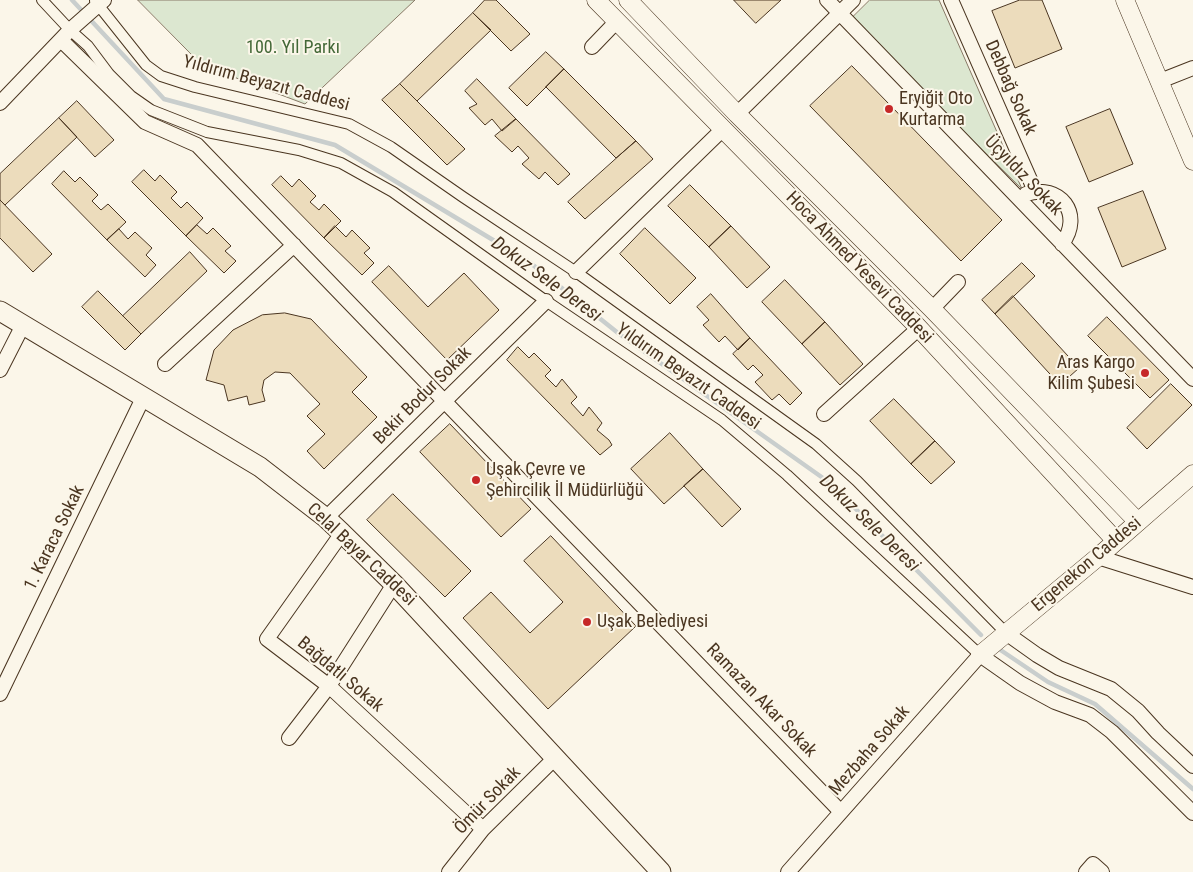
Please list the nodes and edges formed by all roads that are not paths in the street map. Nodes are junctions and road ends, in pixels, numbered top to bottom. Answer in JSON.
{"nodes":[{"id":1,"x":42,"y":0,"type":"edge"},
{"id":2,"x":596,"y":0,"type":"edge"},
{"id":3,"x":628,"y":0,"type":"edge"},
{"id":4,"x":827,"y":0,"type":"edge"},
{"id":5,"x":853,"y":0,"type":"edge"},
{"id":6,"x":951,"y":0,"type":"edge"},
{"id":7,"x":1126,"y":0,"type":"edge"},
{"id":8,"x":99,"y":2,"type":"edge"},
{"id":9,"x":840,"y":13,"type":"junction"},
{"id":10,"x":617,"y":22,"type":"junction"},
{"id":11,"x":66,"y":35,"type":"junction"},
{"id":12,"x":592,"y":47,"type":"dead end"},
{"id":13,"x":1193,"y":68,"type":"edge"},
{"id":14,"x":1160,"y":81,"type":"junction"},
{"id":15,"x":0,"y":103,"type":"edge"},
{"id":16,"x":737,"y":114,"type":"junction"},
{"id":17,"x":723,"y":129,"type":"junction"},
{"id":18,"x":1193,"y":161,"type":"edge"},
{"id":19,"x":1035,"y":191,"type":"junction"},
{"id":20,"x":1019,"y":198,"type":"junction"},
{"id":21,"x":1062,"y":244,"type":"junction"},
{"id":22,"x":294,"y":245,"type":"junction"},
{"id":23,"x":576,"y":272,"type":"junction"},
{"id":24,"x":958,"y":282,"type":"dead end"},
{"id":25,"x":546,"y":301,"type":"junction"},
{"id":26,"x":932,"y":310,"type":"junction"},
{"id":27,"x":0,"y":311,"type":"edge"},
{"id":28,"x":22,"y":325,"type":"junction"},
{"id":29,"x":919,"y":328,"type":"junction"},
{"id":30,"x":165,"y":364,"type":"dead end"},
{"id":31,"x":0,"y":370,"type":"edge"},
{"id":32,"x":1193,"y":379,"type":"edge"},
{"id":33,"x":143,"y":398,"type":"junction"},
{"id":34,"x":444,"y":402,"type":"junction"},
{"id":35,"x":824,"y":414,"type":"dead end"},
{"id":36,"x":1193,"y":474,"type":"edge"},
{"id":37,"x":326,"y":518,"type":"junction"},
{"id":38,"x":1138,"y":522,"type":"junction"},
{"id":39,"x":342,"y":533,"type":"junction"},
{"id":40,"x":1116,"y":541,"type":"junction"},
{"id":41,"x":1098,"y":557,"type":"junction"},
{"id":42,"x":394,"y":584,"type":"junction"},
{"id":43,"x":1193,"y":587,"type":"edge"},
{"id":44,"x":1006,"y":633,"type":"junction"},
{"id":45,"x":980,"y":655,"type":"junction"},
{"id":46,"x":329,"y":686,"type":"junction"},
{"id":47,"x":0,"y":694,"type":"edge"},
{"id":48,"x":289,"y":738,"type":"dead end"},
{"id":49,"x":556,"y":757,"type":"junction"},
{"id":50,"x":1193,"y":766,"type":"edge"},
{"id":51,"x":841,"y":812,"type":"junction"},
{"id":52,"x":1193,"y":814,"type":"edge"},
{"id":53,"x":483,"y":829,"type":"junction"},
{"id":54,"x":449,"y":872,"type":"edge"},
{"id":55,"x":662,"y":872,"type":"edge"},
{"id":56,"x":788,"y":872,"type":"edge"}],
"edges":[{"from":1,"to":11,"type":"street","name":"Yıldırım Beyazıt Caddesi"},
{"from":2,"to":10,"type":"street","name":"Hoca Ahmed Yesevi Caddesi"},
{"from":3,"to":16,"type":"street","name":"Hoca Ahmed Yesevi Caddesi"},
{"from":4,"to":9,"type":"street","name":"Üçyıldız Sokak"},
{"from":5,"to":9,"type":"street"},
{"from":6,"to":19,"type":"street","name":"Debbağ Sokak"},
{"from":7,"to":14,"type":"street"},
{"from":8,"to":11,"type":"street"},
{"from":8,"to":23,"type":"street","name":"Yıldırım Beyazıt Caddesi"},
{"from":9,"to":16,"type":"street"},
{"from":9,"to":20,"type":"street","name":"Üçyıldız Sokak"},
{"from":10,"to":12,"type":"street"},
{"from":10,"to":17,"type":"street","name":"Hoca Ahmed Yesevi Caddesi"},
{"from":11,"to":15,"type":"street"},
{"from":11,"to":22,"type":"street","name":"Ramazan Akar Sokak"},
{"from":11,"to":25,"type":"street","name":"Yıldırım Beyazıt Caddesi"},
{"from":13,"to":14,"type":"street"},
{"from":14,"to":18,"type":"street"},
{"from":16,"to":26,"type":"street","name":"Hoca Ahmed Yesevi Caddesi"},
{"from":17,"to":23,"type":"street"},
{"from":17,"to":29,"type":"street","name":"Hoca Ahmed Yesevi Caddesi"},
{"from":19,"to":20,"type":"street"},
{"from":19,"to":21,"type":"street"},
{"from":20,"to":21,"type":"street","name":"Üçyıldız Sokak"},
{"from":21,"to":32,"type":"street","name":"Üçyıldız Sokak"},
{"from":22,"to":30,"type":"street"},
{"from":22,"to":34,"type":"street","name":"Ramazan Akar Sokak"},
{"from":23,"to":44,"type":"street","name":"Yıldırım Beyazıt Caddesi"},
{"from":24,"to":26,"type":"street"},
{"from":25,"to":34,"type":"street","name":"Bekir Bodur Sokak"},
{"from":25,"to":45,"type":"street","name":"Yıldırım Beyazıt Caddesi"},
{"from":26,"to":38,"type":"street","name":"Hoca Ahmed Yesevi Caddesi"},
{"from":27,"to":28,"type":"main road","name":"Celal Bayar Caddesi"},
{"from":28,"to":31,"type":"street"},
{"from":28,"to":33,"type":"main road","name":"Celal Bayar Caddesi"},
{"from":29,"to":35,"type":"street"},
{"from":29,"to":40,"type":"street","name":"Hoca Ahmed Yesevi Caddesi"},
{"from":33,"to":37,"type":"main road","name":"Celal Bayar Caddesi"},
{"from":33,"to":47,"type":"street","name":"1. Karaca Sokak"},
{"from":34,"to":37,"type":"street","name":"Bekir Bodur Sokak"},
{"from":34,"to":51,"type":"street","name":"Ramazan Akar Sokak"},
{"from":36,"to":38,"type":"street","name":"Ergenekon Caddesi"},
{"from":37,"to":39,"type":"main road","name":"Celal Bayar Caddesi"},
{"from":38,"to":40,"type":"street","name":"Ergenekon Caddesi"},
{"from":39,"to":42,"type":"main road","name":"Celal Bayar Caddesi"},
{"from":39,"to":46,"type":"street","name":"Bağdatlı Sokak"},
{"from":40,"to":41,"type":"street","name":"Ergenekon Caddesi"},
{"from":41,"to":43,"type":"street"},
{"from":41,"to":44,"type":"street","name":"Ergenekon Caddesi"},
{"from":42,"to":46,"type":"street"},
{"from":42,"to":49,"type":"main road","name":"Celal Bayar Caddesi"},
{"from":44,"to":45,"type":"street","name":"Ergenekon Caddesi"},
{"from":44,"to":50,"type":"street"},
{"from":45,"to":51,"type":"street","name":"Mezbaha Sokak"},
{"from":45,"to":52,"type":"street","name":"Yıldırım Beyazıt Caddesi"},
{"from":46,"to":48,"type":"street"},
{"from":46,"to":53,"type":"street","name":"Bağdatlı Sokak"},
{"from":49,"to":53,"type":"street","name":"Ömür Sokak"},
{"from":49,"to":55,"type":"main road","name":"Celal Bayar Caddesi"},
{"from":51,"to":56,"type":"street","name":"Mezbaha Sokak"},
{"from":53,"to":54,"type":"street","name":"Ömür Sokak"}]}
